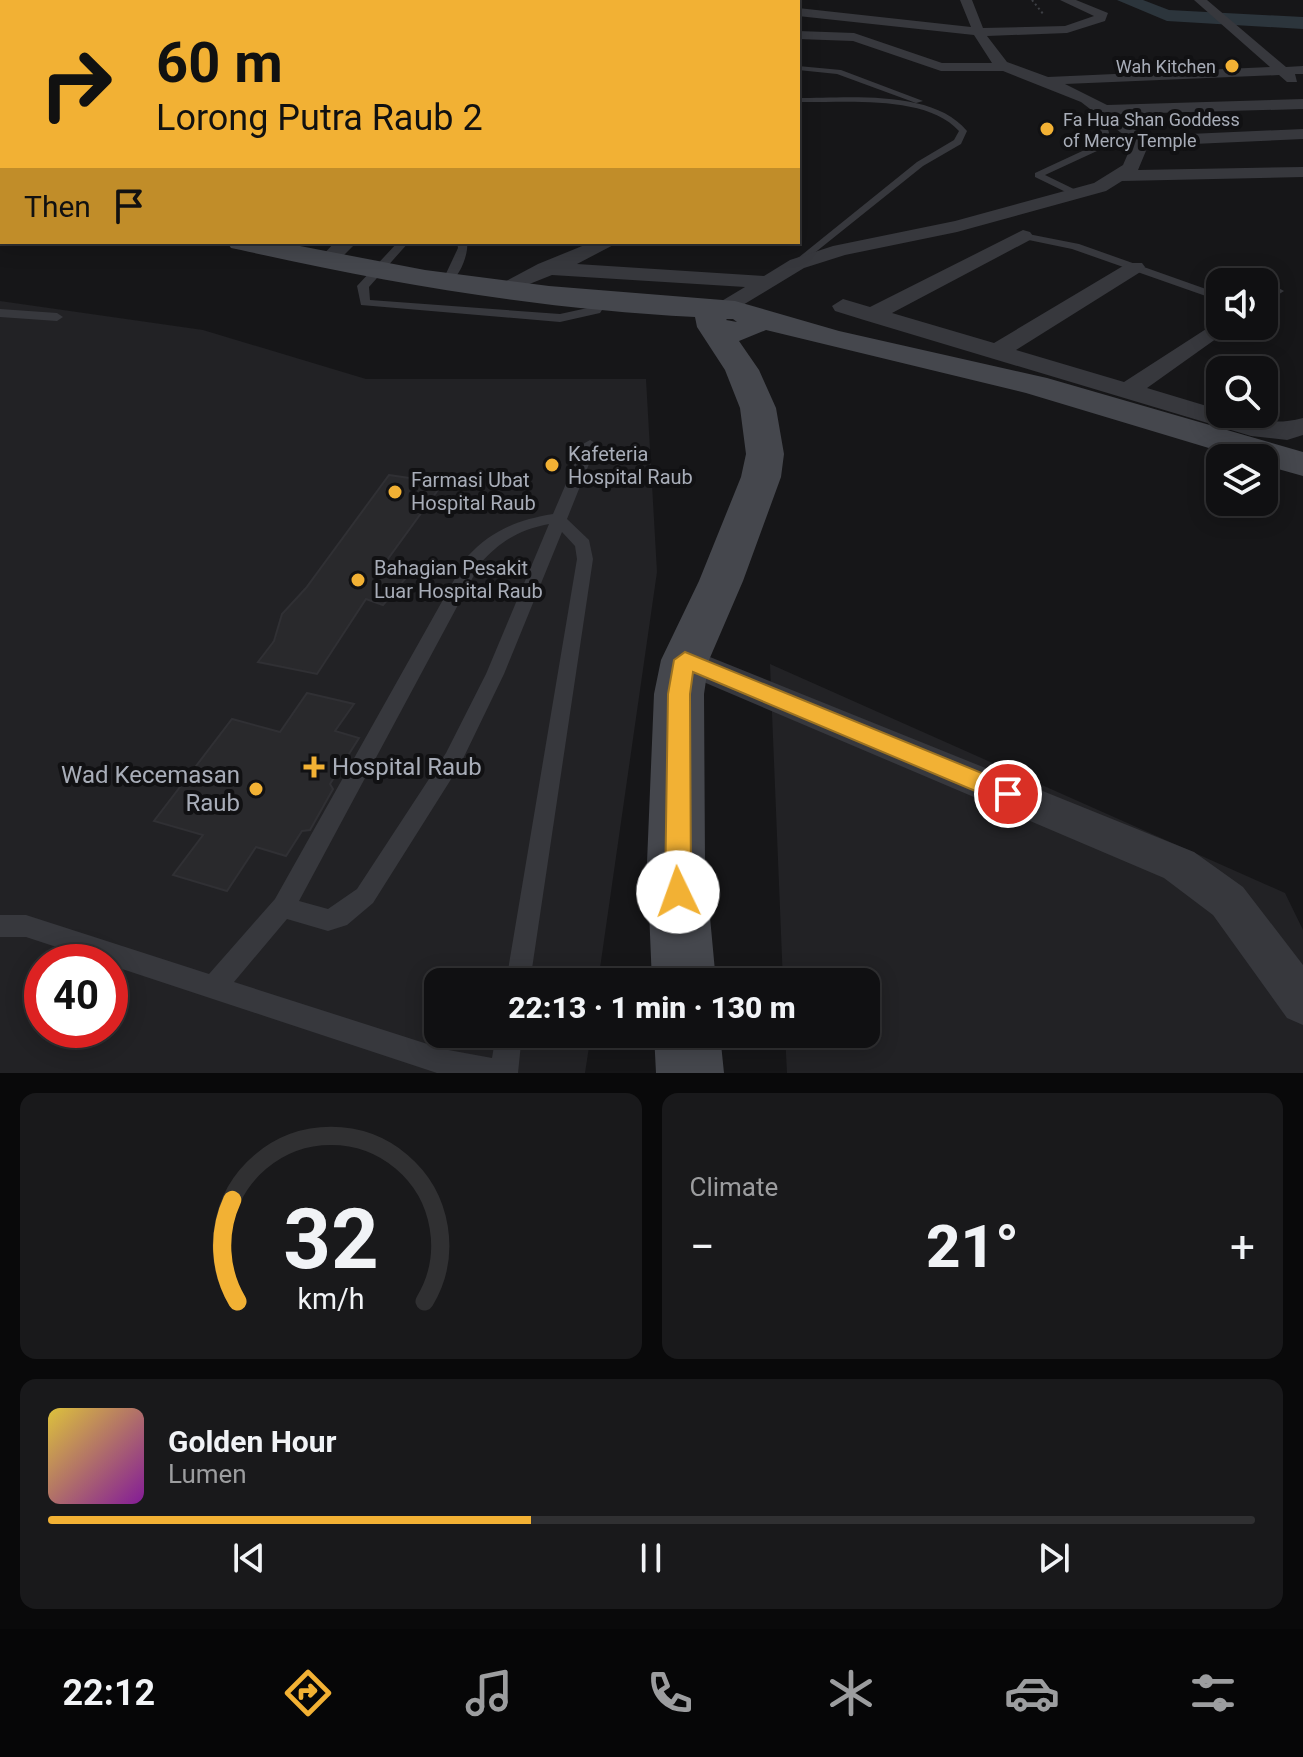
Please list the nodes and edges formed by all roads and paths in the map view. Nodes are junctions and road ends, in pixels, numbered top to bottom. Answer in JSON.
{"nodes":[{"id":1,"x":966,"y":0,"type":"edge"},
{"id":2,"x":1066,"y":0,"type":"edge"},
{"id":3,"x":1200,"y":0,"type":"edge"},
{"id":4,"x":800,"y":12,"type":"edge"},
{"id":5,"x":977,"y":30,"type":"junction"},
{"id":6,"x":800,"y":35,"type":"edge"},
{"id":7,"x":1005,"y":67,"type":"junction"},
{"id":8,"x":800,"y":68,"type":"edge"},
{"id":9,"x":1303,"y":70,"type":"edge"},
{"id":10,"x":1284,"y":72,"type":"junction"},
{"id":11,"x":1044,"y":81,"type":"junction"},
{"id":12,"x":1303,"y":89,"type":"edge"},
{"id":13,"x":800,"y":100,"type":"edge"},
{"id":14,"x":1303,"y":104,"type":"edge"},
{"id":15,"x":932,"y":108,"type":"junction"},
{"id":16,"x":1105,"y":116,"type":"junction"},
{"id":17,"x":1303,"y":134,"type":"edge"},
{"id":18,"x":1141,"y":141,"type":"junction"},
{"id":19,"x":1303,"y":172,"type":"edge"},
{"id":20,"x":1123,"y":176,"type":"junction"},
{"id":21,"x":1077,"y":194,"type":"junction"},
{"id":22,"x":1023,"y":236,"type":"joint"},
{"id":23,"x":265,"y":244,"type":"edge"},
{"id":24,"x":402,"y":244,"type":"edge"},
{"id":25,"x":462,"y":244,"type":"edge"},
{"id":26,"x":604,"y":244,"type":"edge"},
{"id":27,"x":338,"y":250,"type":"edge"},
{"id":28,"x":797,"y":264,"type":"junction"},
{"id":29,"x":1135,"y":267,"type":"junction"},
{"id":30,"x":376,"y":268,"type":"junction"},
{"id":31,"x":545,"y":268,"type":"junction"},
{"id":32,"x":449,"y":280,"type":"junction"},
{"id":33,"x":764,"y":282,"type":"junction"},
{"id":34,"x":502,"y":289,"type":"junction"},
{"id":35,"x":1206,"y":293,"type":"edge"},
{"id":36,"x":602,"y":301,"type":"junction"},
{"id":37,"x":843,"y":306,"type":"dead end"},
{"id":38,"x":0,"y":313,"type":"edge"},
{"id":39,"x":872,"y":315,"type":"junction"},
{"id":40,"x":57,"y":317,"type":"dead end"},
{"id":41,"x":734,"y":326,"type":"junction"},
{"id":42,"x":1206,"y":337,"type":"edge"},
{"id":43,"x":996,"y":352,"type":"junction"},
{"id":44,"x":1042,"y":376,"type":"junction"},
{"id":45,"x":1128,"y":390,"type":"junction"},
{"id":46,"x":1303,"y":426,"type":"edge"},
{"id":47,"x":590,"y":444,"type":"dead end"},
{"id":48,"x":1303,"y":464,"type":"edge"},
{"id":49,"x":557,"y":518,"type":"junction"},
{"id":50,"x":685,"y":660,"type":"junction"},
{"id":51,"x":283,"y":907,"type":"junction"},
{"id":52,"x":0,"y":926,"type":"edge"},
{"id":53,"x":520,"y":968,"type":"edge"},
{"id":54,"x":683,"y":968,"type":"edge"},
{"id":55,"x":213,"y":988,"type":"junction"},
{"id":56,"x":1303,"y":1002,"type":"edge"},
{"id":57,"x":507,"y":1048,"type":"edge"},
{"id":58,"x":688,"y":1048,"type":"edge"},
{"id":59,"x":440,"y":1068,"type":"edge"},
{"id":60,"x":504,"y":1073,"type":"edge"},
{"id":61,"x":690,"y":1073,"type":"edge"}],
"edges":[{"from":1,"to":5,"type":"street"},
{"from":2,"to":5,"type":"street"},
{"from":3,"to":10,"type":"street"},
{"from":4,"to":5,"type":"street"},
{"from":5,"to":7,"type":"street"},
{"from":6,"to":7,"type":"street"},
{"from":7,"to":11,"type":"street"},
{"from":8,"to":15,"type":"lane"},
{"from":9,"to":10,"type":"street"},
{"from":10,"to":11,"type":"street"},
{"from":10,"to":12,"type":"street"},
{"from":11,"to":16,"type":"street"},
{"from":13,"to":15,"type":"lane"},
{"from":14,"to":16,"type":"street"},
{"from":15,"to":28,"type":"lane"},
{"from":16,"to":18,"type":"street"},
{"from":16,"to":21,"type":"lane"},
{"from":17,"to":18,"type":"street"},
{"from":18,"to":20,"type":"street"},
{"from":19,"to":20,"type":"street"},
{"from":20,"to":21,"type":"street"},
{"from":21,"to":28,"type":"street"},
{"from":22,"to":29,"type":"lane"},
{"from":22,"to":39,"type":"street"},
{"from":23,"to":27,"type":"street"},
{"from":24,"to":30,"type":"lane"},
{"from":25,"to":32,"type":"lane"},
{"from":26,"to":31,"type":"street"},
{"from":27,"to":30,"type":"street"},
{"from":28,"to":33,"type":"street"},
{"from":29,"to":35,"type":"lane"},
{"from":29,"to":43,"type":"street"},
{"from":30,"to":32,"type":"street"},
{"from":30,"to":36,"type":"lane"},
{"from":31,"to":33,"type":"street"},
{"from":31,"to":34,"type":"street"},
{"from":32,"to":34,"type":"street"},
{"from":33,"to":41,"type":"street"},
{"from":34,"to":36,"type":"street"},
{"from":36,"to":41,"type":"street"},
{"from":37,"to":39,"type":"street"},
{"from":38,"to":40,"type":"lane"},
{"from":39,"to":43,"type":"street"},
{"from":41,"to":44,"type":"street"},
{"from":41,"to":50,"type":"street"},
{"from":42,"to":45,"type":"street"},
{"from":43,"to":44,"type":"street"},
{"from":44,"to":45,"type":"street"},
{"from":44,"to":48,"type":"street"},
{"from":45,"to":46,"type":"street"},
{"from":47,"to":49,"type":"lane"},
{"from":49,"to":51,"type":"lane"},
{"from":49,"to":51,"type":"lane"},
{"from":49,"to":53,"type":"lane"},
{"from":50,"to":54,"type":"street"},
{"from":50,"to":56,"type":"street"},
{"from":51,"to":55,"type":"lane"},
{"from":52,"to":55,"type":"lane"},
{"from":55,"to":59,"type":"lane"},
{"from":57,"to":60,"type":"lane"},
{"from":58,"to":61,"type":"street"},
{"from":59,"to":60,"type":"lane"}]}
